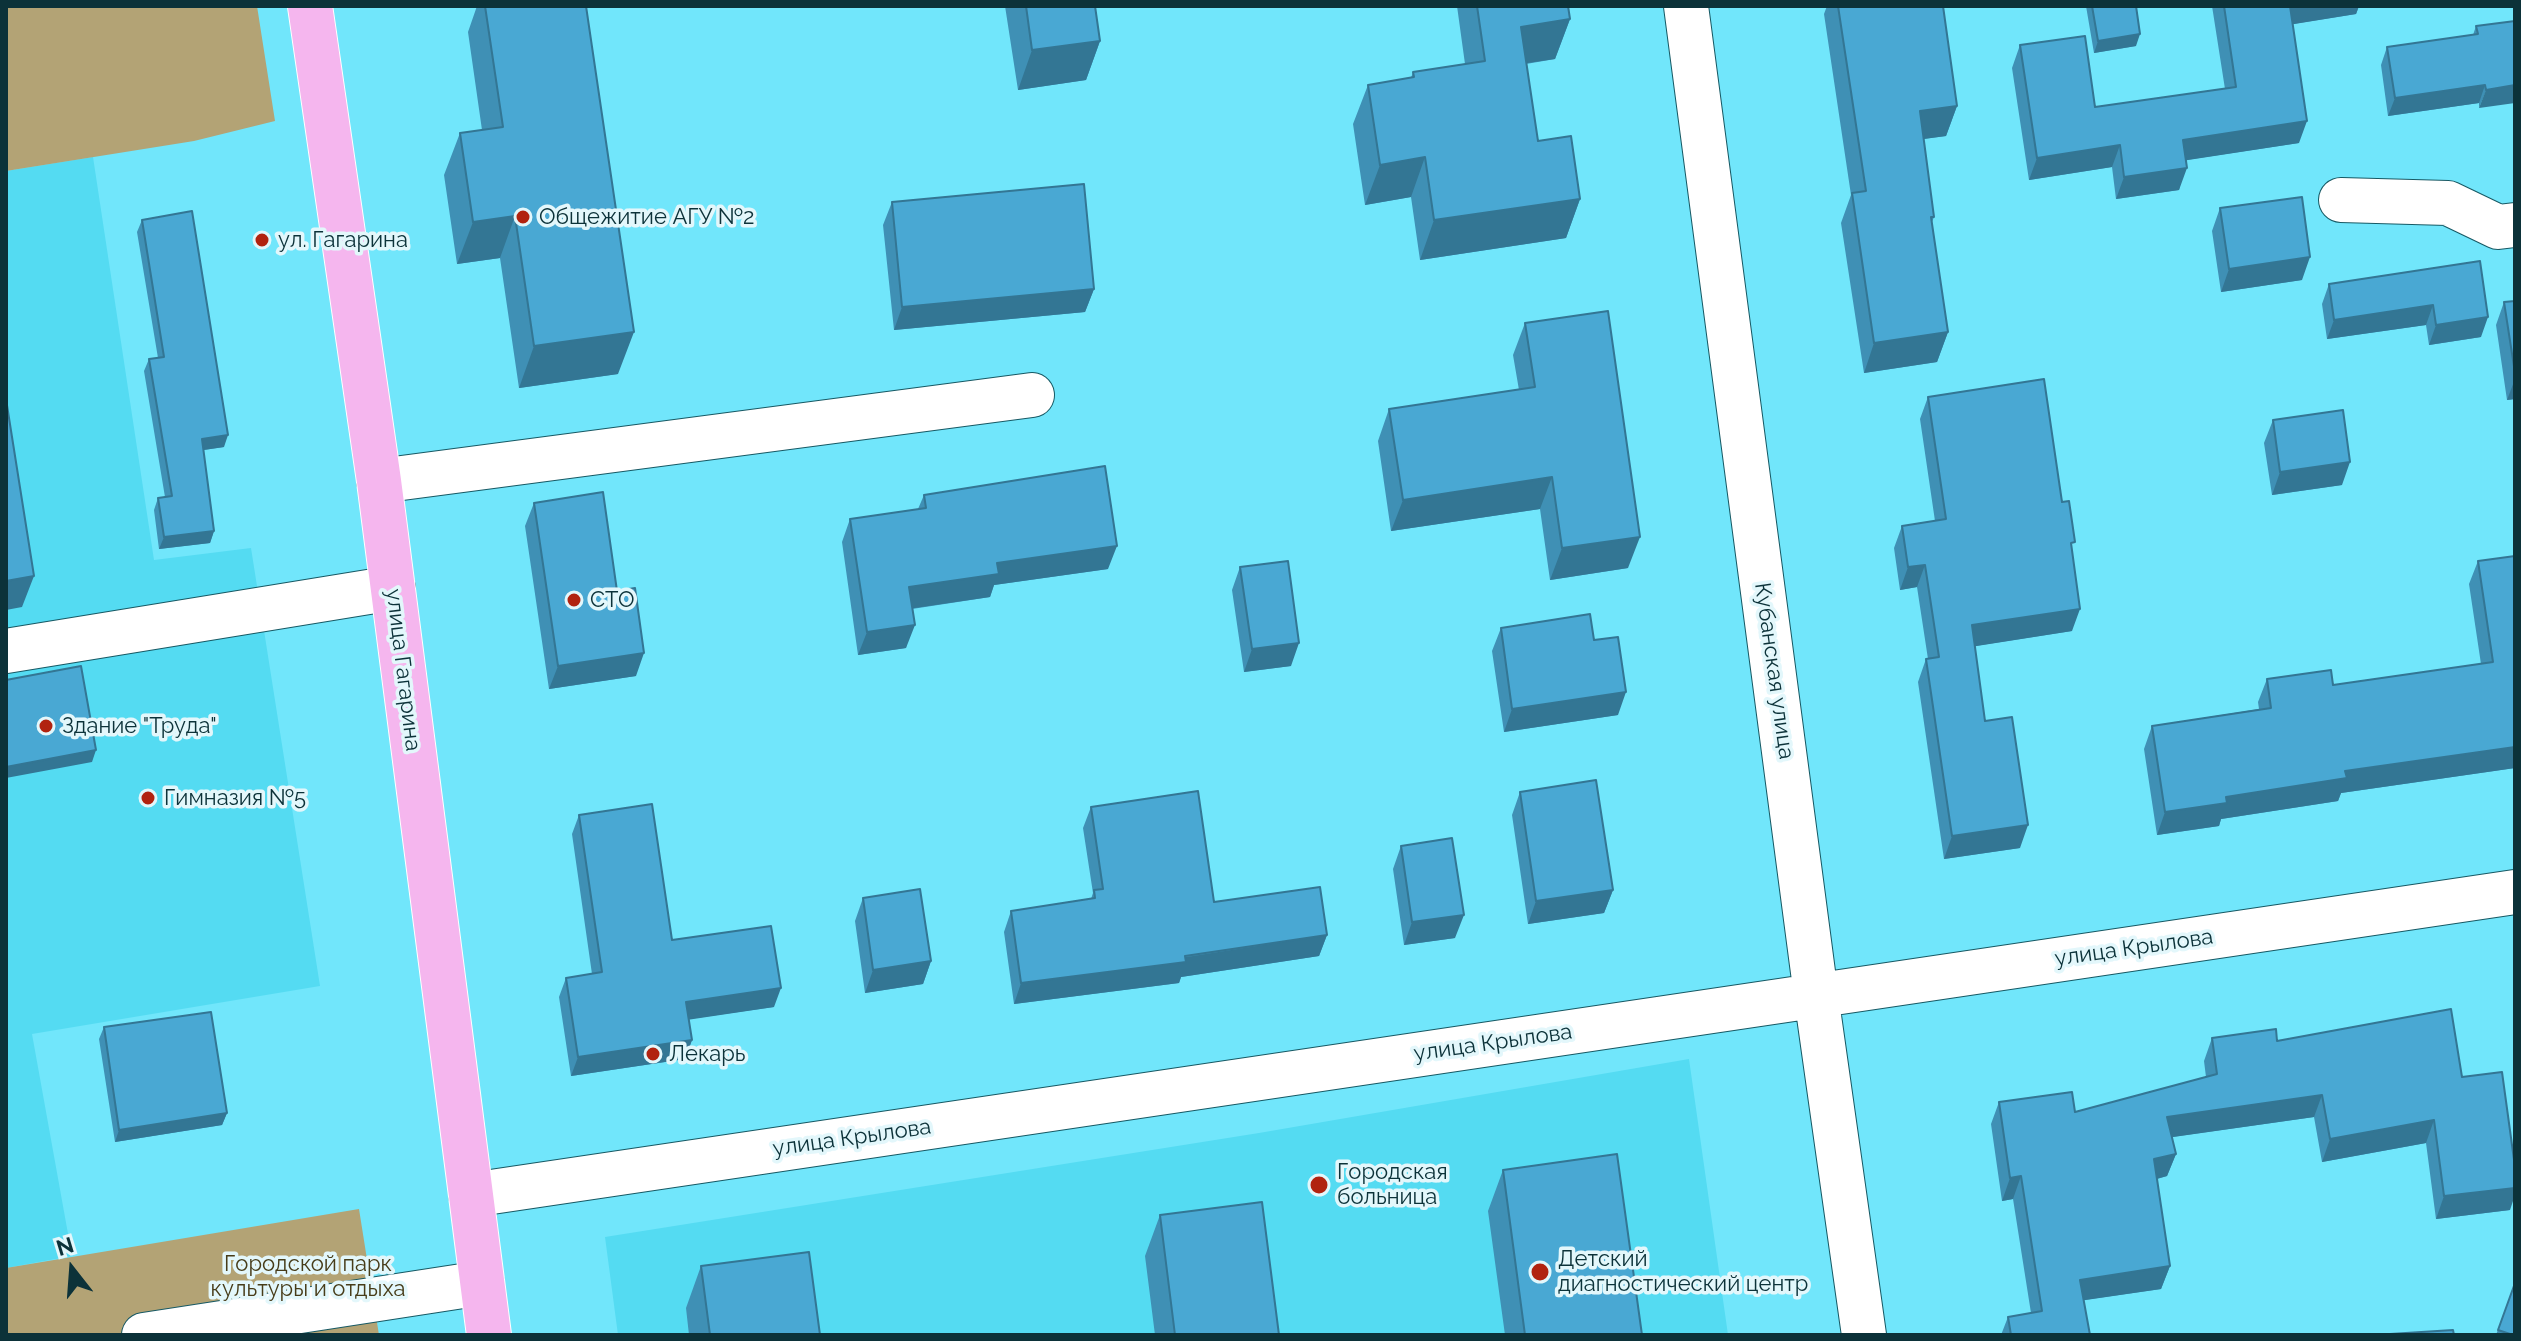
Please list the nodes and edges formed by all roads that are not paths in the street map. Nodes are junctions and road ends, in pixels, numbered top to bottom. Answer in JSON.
{"nodes":[{"id":1,"x":310,"y":6,"type":"edge"},
{"id":2,"x":1686,"y":6,"type":"edge"},
{"id":3,"x":2341,"y":200,"type":"dead end"},
{"id":4,"x":2515,"y":225,"type":"edge"},
{"id":5,"x":1032,"y":395,"type":"dead end"},
{"id":6,"x":379,"y":481,"type":"junction"},
{"id":7,"x":393,"y":588,"type":"junction"},
{"id":8,"x":6,"y":651,"type":"edge"},
{"id":9,"x":2515,"y":892,"type":"edge"},
{"id":10,"x":1816,"y":995,"type":"junction"},
{"id":11,"x":471,"y":1195,"type":"junction"},
{"id":12,"x":482,"y":1283,"type":"junction"},
{"id":13,"x":144,"y":1335,"type":"edge"},
{"id":14,"x":489,"y":1335,"type":"edge"},
{"id":15,"x":1864,"y":1335,"type":"edge"}],
"edges":[{"from":1,"to":6,"type":"main road","name":"улица Гагарина"},
{"from":2,"to":10,"type":"street","name":"Кубанская улица"},
{"from":3,"to":4,"type":"street"},
{"from":5,"to":6,"type":"street"},
{"from":6,"to":7,"type":"main road","name":"улица Гагарина"},
{"from":7,"to":8,"type":"street"},
{"from":7,"to":11,"type":"main road","name":"улица Гагарина"},
{"from":9,"to":10,"type":"street","name":"улица Крылова"},
{"from":10,"to":11,"type":"street","name":"улица Крылова"},
{"from":10,"to":15,"type":"street","name":"Кубанская улица"},
{"from":11,"to":12,"type":"main road","name":"улица Гагарина"},
{"from":12,"to":13,"type":"street"},
{"from":12,"to":14,"type":"main road","name":"улица Гагарина"}]}
